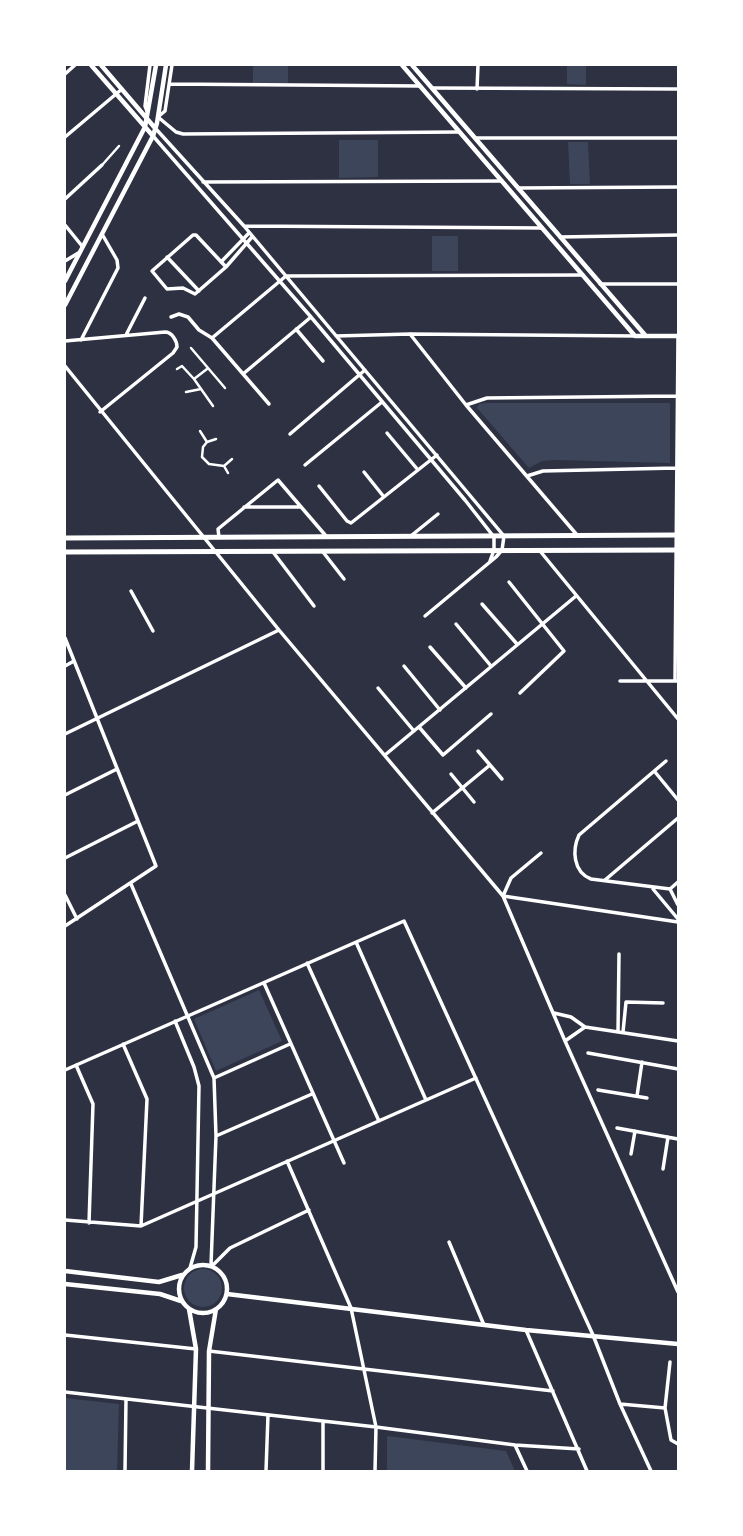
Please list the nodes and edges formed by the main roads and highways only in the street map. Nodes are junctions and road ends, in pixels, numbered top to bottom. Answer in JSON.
{"nodes":[{"id":1,"x":677,"y":535,"type":"edge"},
{"id":2,"x":65,"y":538,"type":"edge"},
{"id":3,"x":677,"y":550,"type":"edge"},
{"id":4,"x":65,"y":552,"type":"edge"}],
"edges":[{"from":1,"to":2,"type":"main road"},
{"from":3,"to":4,"type":"main road"}]}
